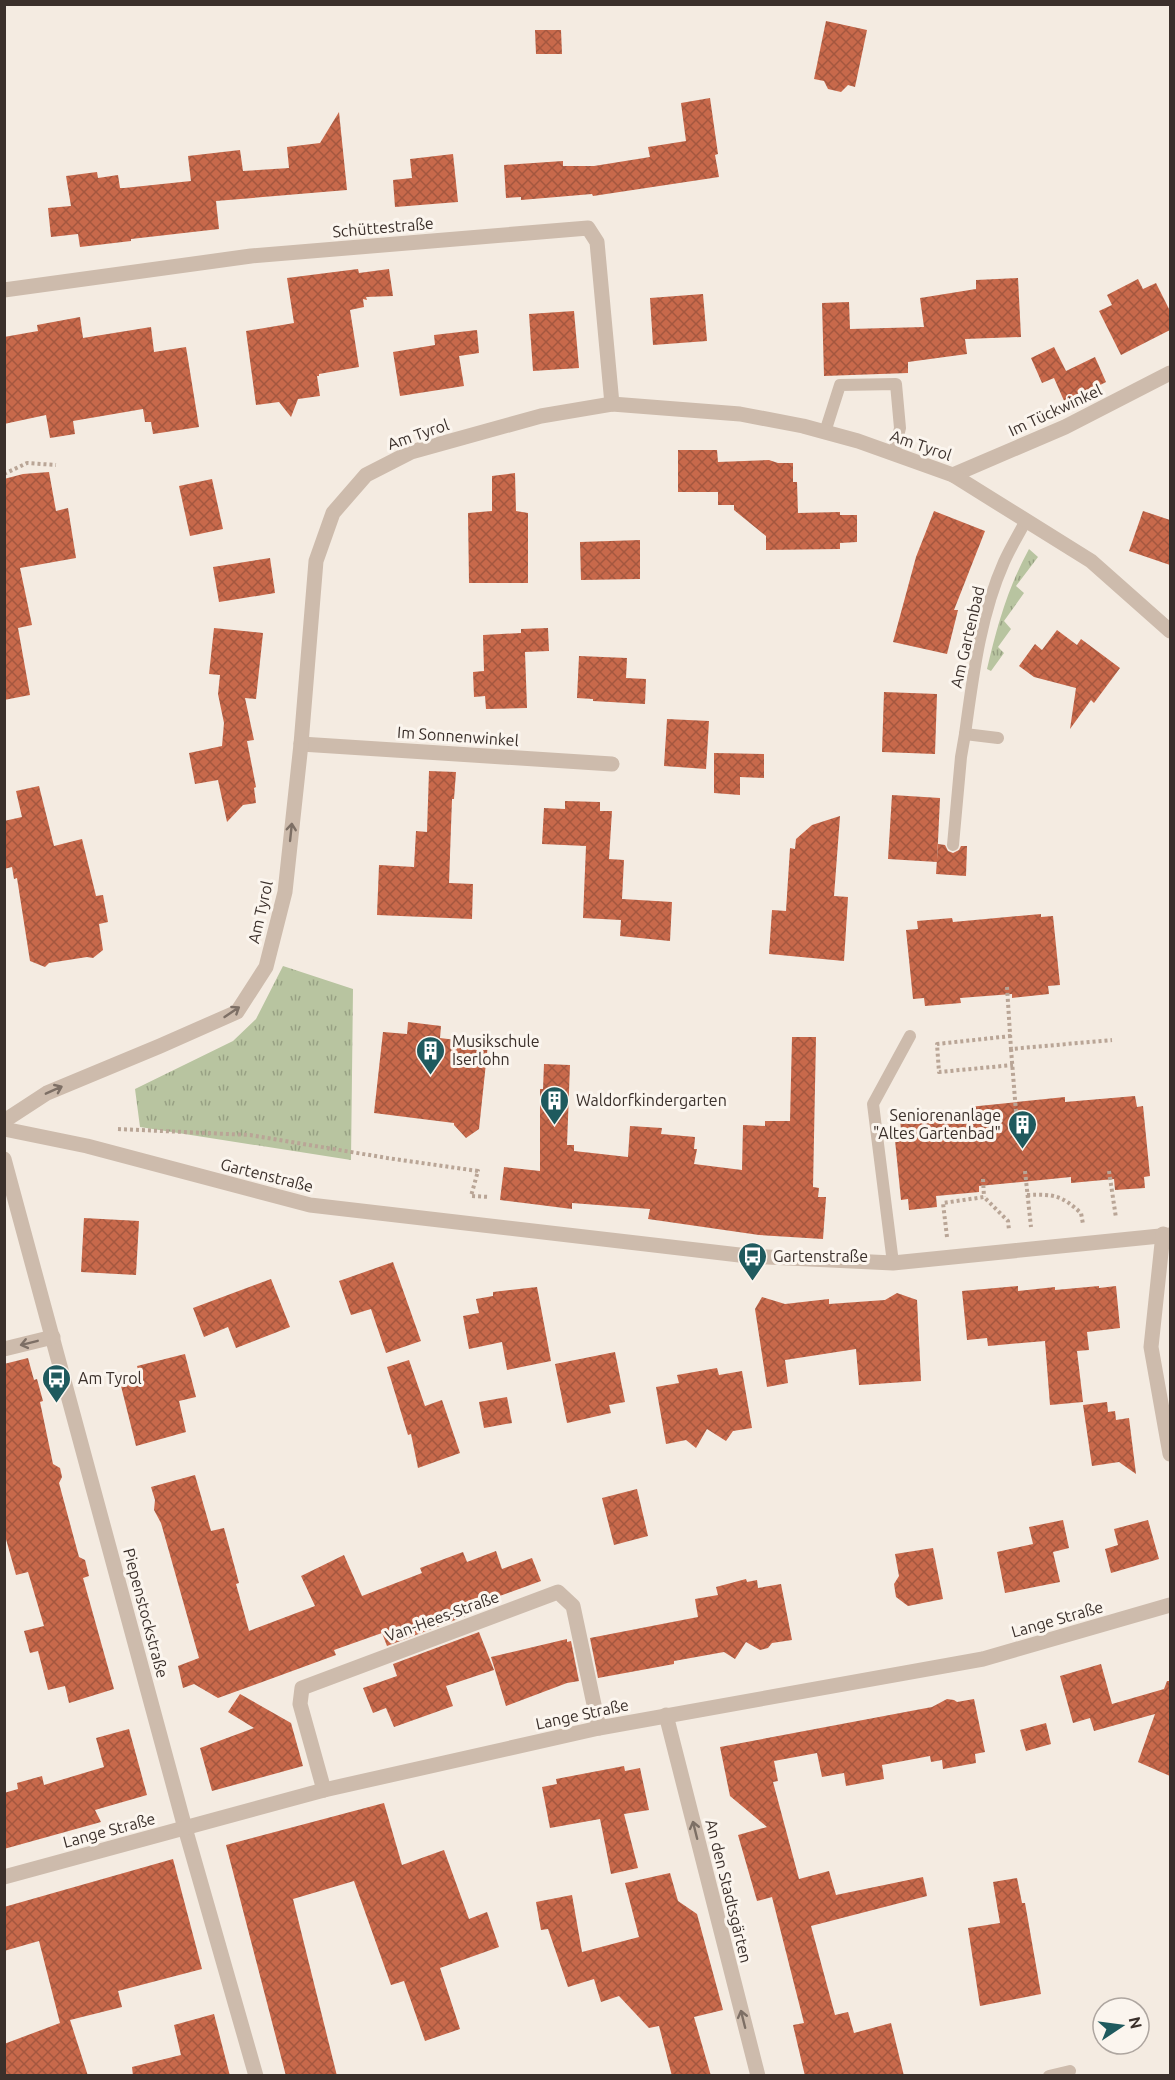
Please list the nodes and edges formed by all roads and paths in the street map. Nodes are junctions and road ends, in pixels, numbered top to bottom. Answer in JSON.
{"nodes":[{"id":1,"x":4,"y":290,"type":"edge"},
{"id":2,"x":1170,"y":373,"type":"edge"},
{"id":3,"x":612,"y":404,"type":"junction"},
{"id":4,"x":825,"y":432,"type":"junction"},
{"id":5,"x":894,"y":454,"type":"junction"},
{"id":6,"x":56,"y":465,"type":"dead end"},
{"id":7,"x":4,"y":474,"type":"edge"},
{"id":8,"x":953,"y":475,"type":"junction"},
{"id":9,"x":1026,"y":520,"type":"junction"},
{"id":10,"x":1170,"y":631,"type":"edge"},
{"id":11,"x":965,"y":734,"type":"junction"},
{"id":12,"x":998,"y":738,"type":"dead end"},
{"id":13,"x":301,"y":744,"type":"junction"},
{"id":14,"x":612,"y":764,"type":"dead end"},
{"id":15,"x":953,"y":845,"type":"dead end"},
{"id":16,"x":1007,"y":987,"type":"dead end"},
{"id":17,"x":910,"y":1036,"type":"dead end"},
{"id":18,"x":1011,"y":1036,"type":"junction"},
{"id":19,"x":1112,"y":1040,"type":"dead end"},
{"id":20,"x":1011,"y":1049,"type":"junction"},
{"id":21,"x":1013,"y":1065,"type":"junction"},
{"id":22,"x":1016,"y":1112,"type":"dead end"},
{"id":23,"x":4,"y":1121,"type":"edge"},
{"id":24,"x":4,"y":1129,"type":"edge"},
{"id":25,"x":87,"y":1146,"type":"junction"},
{"id":26,"x":4,"y":1160,"type":"edge"},
{"id":27,"x":1025,"y":1171,"type":"dead end"},
{"id":28,"x":1109,"y":1172,"type":"dead end"},
{"id":29,"x":983,"y":1179,"type":"dead end"},
{"id":30,"x":1027,"y":1195,"type":"junction"},
{"id":31,"x":490,"y":1197,"type":"dead end"},
{"id":32,"x":984,"y":1197,"type":"junction"},
{"id":33,"x":1029,"y":1216,"type":"dead end"},
{"id":34,"x":946,"y":1226,"type":"dead end"},
{"id":35,"x":1167,"y":1234,"type":"edge"},
{"id":36,"x":1119,"y":1239,"type":"junction"},
{"id":37,"x":1085,"y":1243,"type":"junction"},
{"id":38,"x":1011,"y":1251,"type":"junction"},
{"id":39,"x":893,"y":1263,"type":"junction"},
{"id":40,"x":53,"y":1337,"type":"junction"},
{"id":41,"x":4,"y":1349,"type":"edge"},
{"id":42,"x":1170,"y":1454,"type":"edge"},
{"id":43,"x":1170,"y":1605,"type":"edge"},
{"id":44,"x":666,"y":1715,"type":"junction"},
{"id":45,"x":599,"y":1728,"type":"junction"},
{"id":46,"x":324,"y":1790,"type":"junction"},
{"id":47,"x":185,"y":1828,"type":"junction"},
{"id":48,"x":4,"y":1876,"type":"edge"},
{"id":49,"x":1070,"y":2071,"type":"dead end"},
{"id":50,"x":256,"y":2076,"type":"edge"},
{"id":51,"x":758,"y":2076,"type":"edge"},
{"id":52,"x":1049,"y":2076,"type":"edge"}],
"edges":[{"from":1,"to":3,"type":"street","name":"Schüttestraße"},
{"from":2,"to":8,"type":"street","name":"Im Tückwinkel"},
{"from":3,"to":4,"type":"street","name":"Am Tyrol"},
{"from":3,"to":13,"type":"street","name":"Am Tyrol"},
{"from":4,"to":5,"type":"street","name":"Am Tyrol"},
{"from":4,"to":5,"type":"lane"},
{"from":5,"to":8,"type":"street","name":"Am Tyrol"},
{"from":6,"to":7,"type":"path"},
{"from":8,"to":9,"type":"street","name":"Am Tyrol"},
{"from":9,"to":10,"type":"street","name":"Am Tyrol"},
{"from":9,"to":11,"type":"lane","name":"Am Gartenbad"},
{"from":11,"to":12,"type":"lane"},
{"from":11,"to":15,"type":"lane","name":"Am Gartenbad"},
{"from":13,"to":14,"type":"street","name":"Im Sonnenwinkel"},
{"from":23,"to":13,"type":"street","name":"Am Tyrol","one_way":true},
{"from":16,"to":18,"type":"path"},
{"from":17,"to":39,"type":"lane"},
{"from":18,"to":20,"type":"path"},
{"from":18,"to":21,"type":"path"},
{"from":19,"to":20,"type":"path"},
{"from":20,"to":21,"type":"path"},
{"from":21,"to":22,"type":"path"},
{"from":24,"to":25,"type":"street","name":"Gartenstraße"},
{"from":25,"to":31,"type":"path"},
{"from":25,"to":39,"type":"street","name":"Gartenstraße"},
{"from":26,"to":40,"type":"street","name":"Piepenstockstraße"},
{"from":27,"to":30,"type":"path"},
{"from":28,"to":36,"type":"path"},
{"from":29,"to":32,"type":"path"},
{"from":30,"to":33,"type":"path"},
{"from":30,"to":37,"type":"path"},
{"from":32,"to":34,"type":"path"},
{"from":32,"to":38,"type":"path"},
{"from":35,"to":36,"type":"street","name":"Gartenstraße"},
{"from":35,"to":42,"type":"street"},
{"from":36,"to":37,"type":"street","name":"Gartenstraße"},
{"from":37,"to":38,"type":"street","name":"Gartenstraße"},
{"from":38,"to":39,"type":"street","name":"Gartenstraße"},
{"from":40,"to":41,"type":"street","one_way":true},
{"from":40,"to":47,"type":"street","name":"Piepenstockstraße"},
{"from":43,"to":44,"type":"street","name":"Lange Straße"},
{"from":44,"to":45,"type":"street","name":"Lange Straße"},
{"from":51,"to":44,"type":"street","name":"An den Stadtsgärten","one_way":true},
{"from":45,"to":46,"type":"street","name":"Lange Straße"},
{"from":45,"to":46,"type":"street","name":"Van-Hees-Straße"},
{"from":46,"to":47,"type":"street","name":"Lange Straße"},
{"from":47,"to":48,"type":"street","name":"Lange Straße"},
{"from":47,"to":50,"type":"street","name":"Piepenstockstraße"},
{"from":49,"to":52,"type":"lane"}]}
